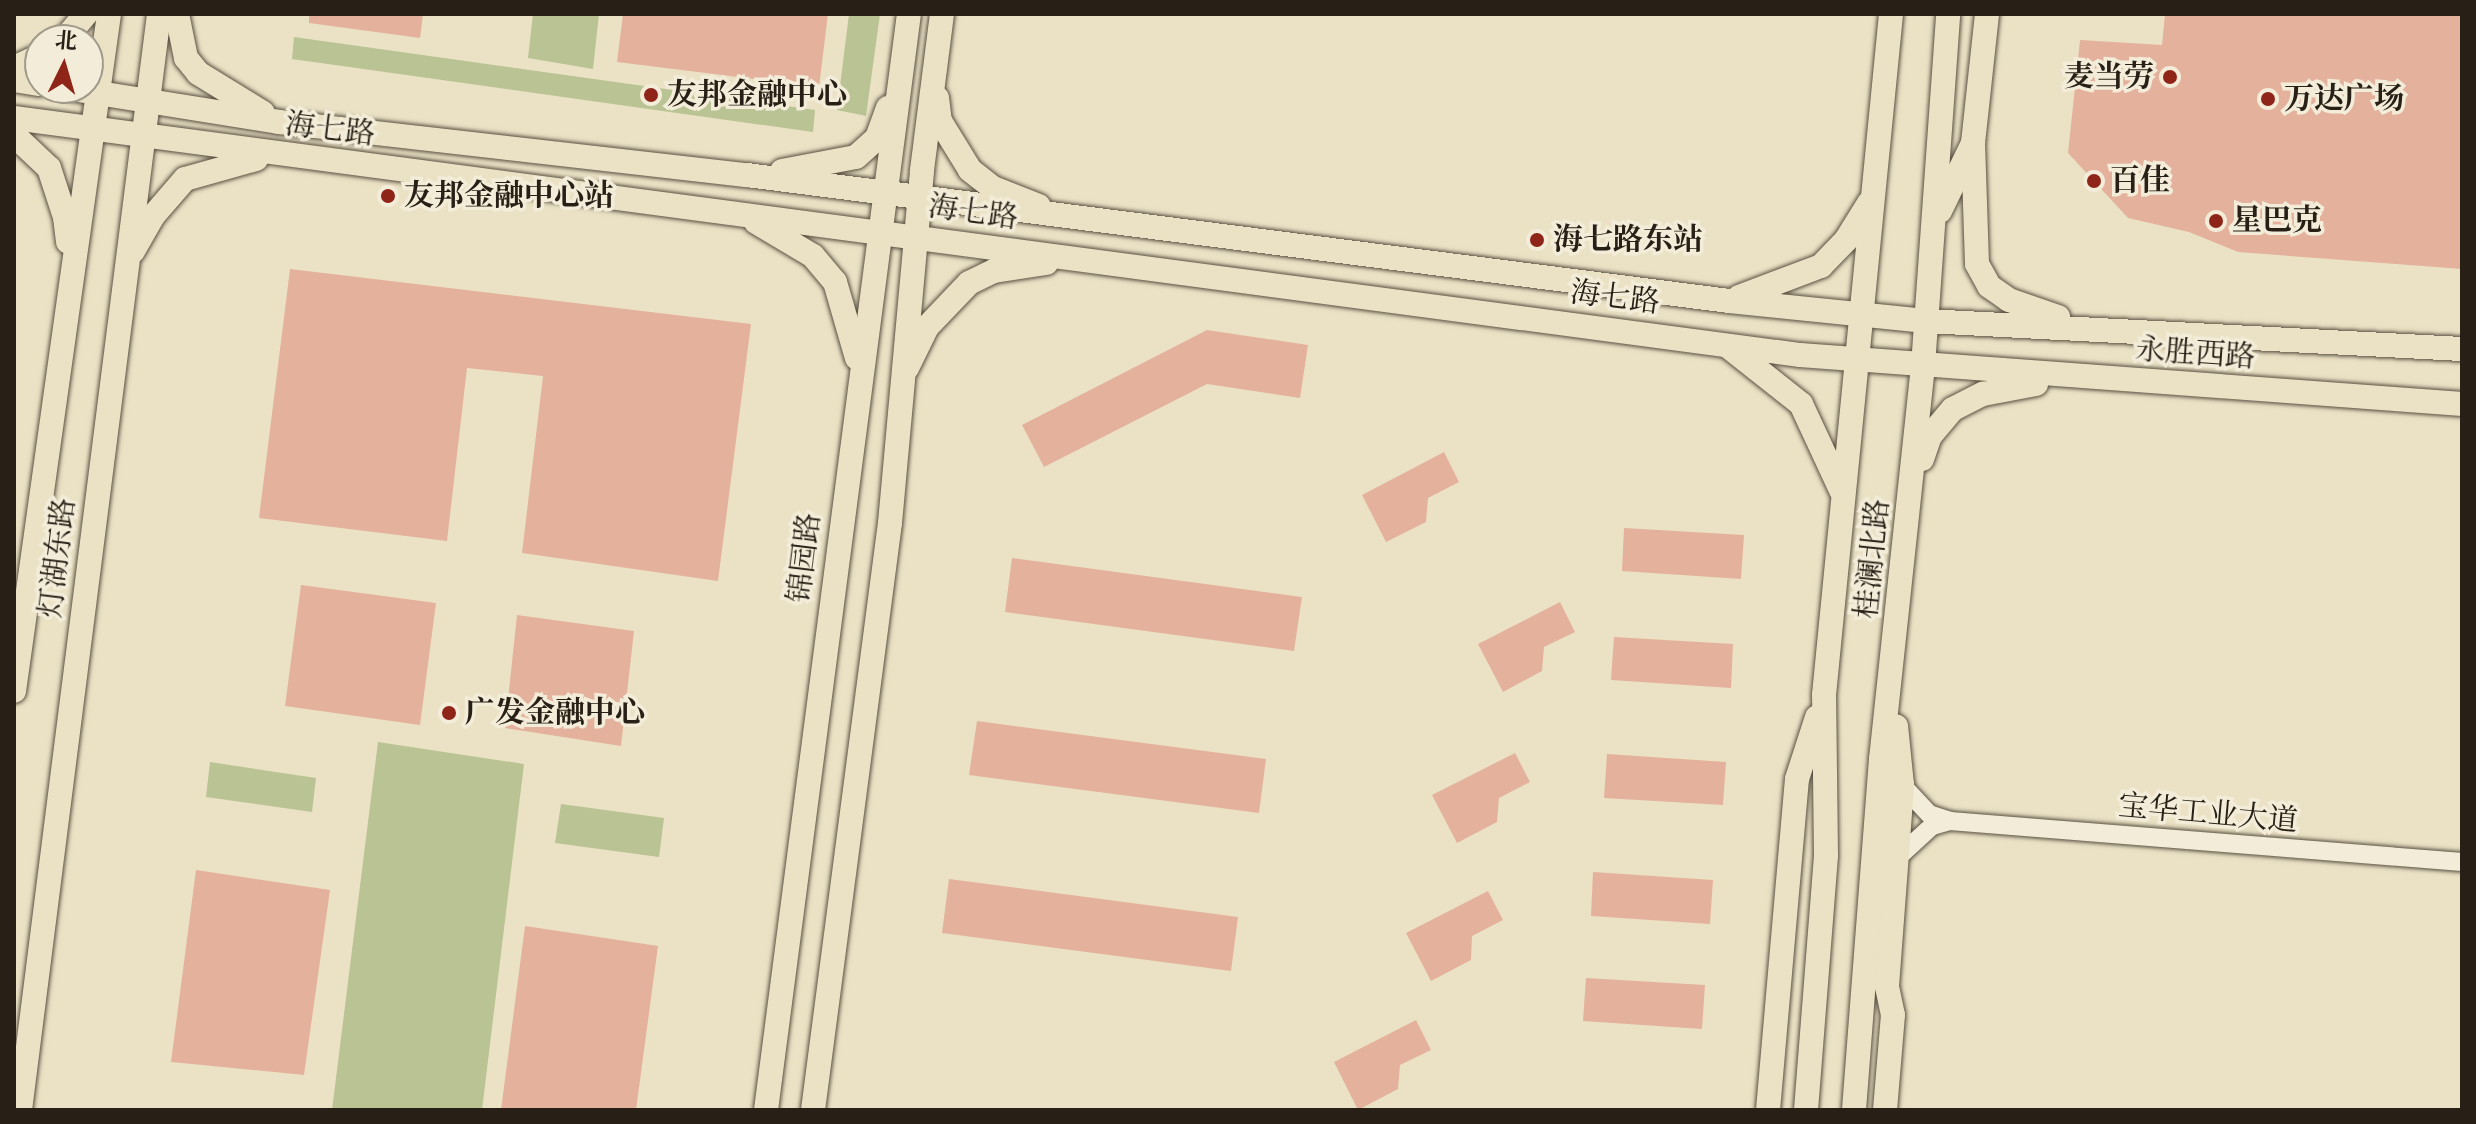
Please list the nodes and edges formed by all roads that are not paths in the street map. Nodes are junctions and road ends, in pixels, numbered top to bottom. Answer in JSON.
{"nodes":[{"id":1,"x":109,"y":14,"type":"edge"},
{"id":2,"x":159,"y":14,"type":"edge"},
{"id":3,"x":177,"y":14,"type":"edge"},
{"id":4,"x":909,"y":14,"type":"edge"},
{"id":5,"x":942,"y":14,"type":"edge"},
{"id":6,"x":1891,"y":14,"type":"edge"},
{"id":7,"x":1948,"y":14,"type":"edge"},
{"id":8,"x":1987,"y":14,"type":"edge"},
{"id":9,"x":104,"y":54,"type":"edge"},
{"id":10,"x":901,"y":72,"type":"junction"},
{"id":11,"x":934,"y":74,"type":"junction"},
{"id":12,"x":104,"y":94,"type":"edge"},
{"id":13,"x":147,"y":102,"type":"junction"},
{"id":14,"x":98,"y":104,"type":"edge"},
{"id":15,"x":14,"y":118,"type":"edge"},
{"id":16,"x":279,"y":122,"type":"junction"},
{"id":17,"x":96,"y":127,"type":"junction"},
{"id":18,"x":14,"y":135,"type":"edge"},
{"id":19,"x":142,"y":135,"type":"junction"},
{"id":20,"x":1973,"y":143,"type":"junction"},
{"id":21,"x":274,"y":155,"type":"junction"},
{"id":22,"x":747,"y":175,"type":"junction"},
{"id":23,"x":886,"y":195,"type":"junction"},
{"id":24,"x":1872,"y":198,"type":"junction"},
{"id":25,"x":919,"y":200,"type":"junction"},
{"id":26,"x":740,"y":214,"type":"junction"},
{"id":27,"x":1075,"y":219,"type":"junction"},
{"id":28,"x":1934,"y":224,"type":"junction"},
{"id":29,"x":880,"y":232,"type":"junction"},
{"id":30,"x":915,"y":237,"type":"junction"},
{"id":31,"x":1069,"y":259,"type":"junction"},
{"id":32,"x":128,"y":260,"type":"junction"},
{"id":33,"x":70,"y":266,"type":"junction"},
{"id":34,"x":1729,"y":301,"type":"junction"},
{"id":35,"x":1861,"y":314,"type":"junction"},
{"id":36,"x":1926,"y":321,"type":"junction"},
{"id":37,"x":2083,"y":325,"type":"junction"},
{"id":38,"x":1727,"y":345,"type":"junction"},
{"id":39,"x":2462,"y":349,"type":"edge"},
{"id":40,"x":1858,"y":359,"type":"junction"},
{"id":41,"x":1923,"y":366,"type":"junction"},
{"id":42,"x":861,"y":377,"type":"junction"},
{"id":43,"x":2079,"y":378,"type":"junction"},
{"id":44,"x":901,"y":381,"type":"junction"},
{"id":45,"x":2462,"y":404,"type":"edge"},
{"id":46,"x":1912,"y":488,"type":"junction"},
{"id":47,"x":1842,"y":491,"type":"junction"},
{"id":48,"x":1892,"y":689,"type":"junction"},
{"id":49,"x":14,"y":691,"type":"edge"},
{"id":50,"x":1824,"y":695,"type":"junction"},
{"id":51,"x":1902,"y":785,"type":"junction"},
{"id":52,"x":1950,"y":821,"type":"junction"},
{"id":53,"x":1896,"y":859,"type":"junction"},
{"id":54,"x":2462,"y":862,"type":"edge"},
{"id":55,"x":1887,"y":986,"type":"junction"},
{"id":56,"x":1857,"y":1075,"type":"junction"},
{"id":57,"x":20,"y":1110,"type":"edge"},
{"id":58,"x":766,"y":1110,"type":"edge"},
{"id":59,"x":813,"y":1110,"type":"edge"},
{"id":60,"x":1768,"y":1110,"type":"edge"},
{"id":61,"x":1806,"y":1110,"type":"edge"},
{"id":62,"x":1854,"y":1110,"type":"edge"},
{"id":63,"x":1885,"y":1110,"type":"edge"}],
"edges":[{"from":1,"to":9,"type":"main road","name":"灯湖东路"},
{"from":2,"to":13,"type":"main road","name":"灯湖东路"},
{"from":3,"to":16,"type":"main road"},
{"from":4,"to":10,"type":"main road","name":"锦园路"},
{"from":5,"to":11,"type":"main road"},
{"from":6,"to":24,"type":"main road","name":"桂澜北路"},
{"from":7,"to":28,"type":"main road","name":"桂澜北路"},
{"from":8,"to":20,"type":"main road"},
{"from":10,"to":22,"type":"main road"},
{"from":10,"to":23,"type":"main road","name":"锦园路"},
{"from":11,"to":25,"type":"main road"},
{"from":11,"to":27,"type":"main road"},
{"from":12,"to":13,"type":"main road"},
{"from":13,"to":16,"type":"main road"},
{"from":13,"to":19,"type":"main road","name":"灯湖东路"},
{"from":14,"to":17,"type":"main road","name":"灯湖东路"},
{"from":15,"to":17,"type":"main road","name":"海七路"},
{"from":16,"to":22,"type":"main road"},
{"from":17,"to":19,"type":"main road","name":"海七路"},
{"from":17,"to":33,"type":"main road","name":"灯湖东路"},
{"from":18,"to":33,"type":"main road"},
{"from":19,"to":21,"type":"main road","name":"海七路"},
{"from":19,"to":32,"type":"main road","name":"灯湖东路"},
{"from":20,"to":28,"type":"main road"},
{"from":20,"to":37,"type":"main road"},
{"from":21,"to":26,"type":"main road","name":"海七路"},
{"from":21,"to":32,"type":"main road"},
{"from":22,"to":23,"type":"main road"},
{"from":23,"to":25,"type":"main road"},
{"from":23,"to":29,"type":"main road","name":"锦园路"},
{"from":24,"to":34,"type":"main road"},
{"from":24,"to":35,"type":"main road","name":"桂澜北路"},
{"from":25,"to":27,"type":"main road"},
{"from":25,"to":30,"type":"main road"},
{"from":26,"to":29,"type":"main road","name":"海七路"},
{"from":26,"to":42,"type":"main road"},
{"from":27,"to":34,"type":"main road","name":"永胜西路"},
{"from":28,"to":36,"type":"main road","name":"桂澜北路"},
{"from":29,"to":30,"type":"main road","name":"海七路"},
{"from":29,"to":42,"type":"main road","name":"锦园路"},
{"from":30,"to":31,"type":"main road","name":"海七路"},
{"from":30,"to":44,"type":"main road"},
{"from":31,"to":38,"type":"main road","name":"海七路"},
{"from":31,"to":44,"type":"main road"},
{"from":32,"to":57,"type":"main road","name":"灯湖东路"},
{"from":33,"to":49,"type":"main road","name":"灯湖东路"},
{"from":34,"to":35,"type":"main road","name":"永胜西路"},
{"from":35,"to":36,"type":"main road","name":"永胜西路"},
{"from":35,"to":40,"type":"main road","name":"桂澜北路"},
{"from":36,"to":37,"type":"main road","name":"永胜西路"},
{"from":36,"to":41,"type":"main road","name":"桂澜北路"},
{"from":37,"to":39,"type":"main road","name":"永胜西路"},
{"from":38,"to":40,"type":"main road","name":"海七路"},
{"from":38,"to":47,"type":"main road"},
{"from":40,"to":41,"type":"main road","name":"海七路"},
{"from":40,"to":47,"type":"main road","name":"桂澜北路"},
{"from":41,"to":43,"type":"main road","name":"永胜西路"},
{"from":41,"to":46,"type":"main road","name":"桂澜北路"},
{"from":42,"to":58,"type":"main road","name":"锦园路"},
{"from":43,"to":45,"type":"main road","name":"永胜西路"},
{"from":43,"to":46,"type":"main road"},
{"from":44,"to":59,"type":"main road"},
{"from":46,"to":48,"type":"main road","name":"桂澜北路"},
{"from":47,"to":50,"type":"main road","name":"桂澜北路"},
{"from":48,"to":51,"type":"main road"},
{"from":48,"to":56,"type":"main road","name":"桂澜北路"},
{"from":50,"to":60,"type":"main road"},
{"from":50,"to":61,"type":"main road","name":"桂澜北路"},
{"from":51,"to":52,"type":"street"},
{"from":51,"to":53,"type":"main road"},
{"from":52,"to":53,"type":"street"},
{"from":52,"to":54,"type":"street","name":"宝华工业大道"},
{"from":53,"to":55,"type":"main road"},
{"from":55,"to":56,"type":"main road"},
{"from":55,"to":63,"type":"main road"},
{"from":56,"to":62,"type":"main road","name":"桂澜北路"}]}
